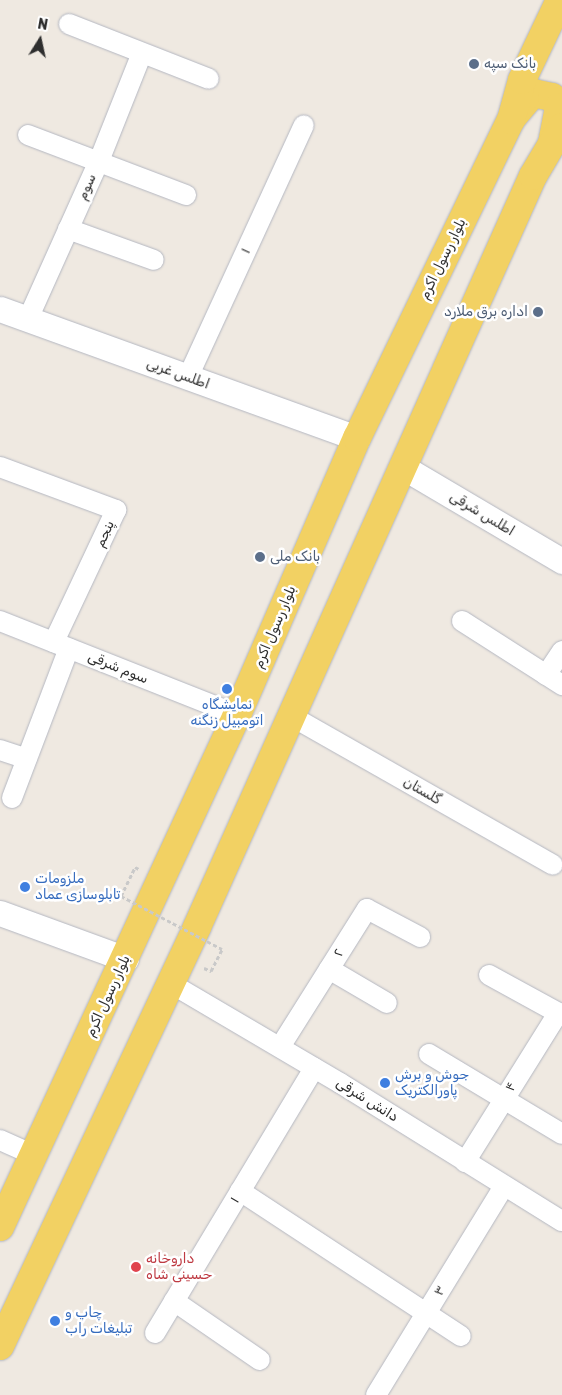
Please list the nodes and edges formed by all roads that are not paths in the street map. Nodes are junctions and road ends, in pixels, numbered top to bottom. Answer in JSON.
{"nodes":[{"id":1,"x":560,"y":0,"type":"edge"},
{"id":2,"x":69,"y":24,"type":"dead end"},
{"id":3,"x":142,"y":52,"type":"junction"},
{"id":4,"x":209,"y":79,"type":"dead end"},
{"id":5,"x":510,"y":120,"type":"junction"},
{"id":6,"x":304,"y":125,"type":"dead end"},
{"id":7,"x":28,"y":135,"type":"dead end"},
{"id":8,"x":557,"y":136,"type":"edge"},
{"id":9,"x":99,"y":161,"type":"junction"},
{"id":10,"x":186,"y":195,"type":"dead end"},
{"id":11,"x":68,"y":229,"type":"junction"},
{"id":12,"x":154,"y":260,"type":"dead end"},
{"id":13,"x":0,"y":309,"type":"edge"},
{"id":14,"x":28,"y":319,"type":"junction"},
{"id":15,"x":188,"y":377,"type":"junction"},
{"id":16,"x":357,"y":438,"type":"junction"},
{"id":17,"x":0,"y":467,"type":"edge"},
{"id":18,"x":403,"y":467,"type":"junction"},
{"id":19,"x":562,"y":561,"type":"edge"},
{"id":20,"x":0,"y":621,"type":"edge"},
{"id":21,"x":462,"y":621,"type":"dead end"},
{"id":22,"x":62,"y":645,"type":"junction"},
{"id":23,"x":562,"y":651,"type":"edge"},
{"id":24,"x":554,"y":680,"type":"edge"},
{"id":25,"x":237,"y":715,"type":"junction"},
{"id":26,"x":291,"y":716,"type":"junction"},
{"id":27,"x":0,"y":750,"type":"edge"},
{"id":28,"x":27,"y":759,"type":"junction"},
{"id":29,"x":12,"y":798,"type":"dead end"},
{"id":30,"x":554,"y":866,"type":"dead end"},
{"id":31,"x":0,"y":913,"type":"edge"},
{"id":32,"x":420,"y":937,"type":"dead end"},
{"id":33,"x":126,"y":959,"type":"junction"},
{"id":34,"x":329,"y":969,"type":"junction"},
{"id":35,"x":489,"y":975,"type":"dead end"},
{"id":36,"x":170,"y":983,"type":"junction"},
{"id":37,"x":388,"y":1003,"type":"dead end"},
{"id":38,"x":560,"y":1014,"type":"edge"},
{"id":39,"x":280,"y":1047,"type":"junction"},
{"id":40,"x":429,"y":1054,"type":"dead end"},
{"id":41,"x":314,"y":1068,"type":"junction"},
{"id":42,"x":504,"y":1098,"type":"junction"},
{"id":43,"x":562,"y":1134,"type":"edge"},
{"id":44,"x":0,"y":1140,"type":"edge"},
{"id":45,"x":34,"y":1155,"type":"junction"},
{"id":46,"x":465,"y":1162,"type":"junction"},
{"id":47,"x":504,"y":1186,"type":"junction"},
{"id":48,"x":240,"y":1191,"type":"junction"},
{"id":49,"x":562,"y":1221,"type":"edge"},
{"id":50,"x":0,"y":1227,"type":"edge"},
{"id":51,"x":174,"y":1301,"type":"junction"},
{"id":52,"x":426,"y":1314,"type":"junction"},
{"id":53,"x":7,"y":1323,"type":"edge"},
{"id":54,"x":155,"y":1333,"type":"dead end"},
{"id":55,"x":462,"y":1336,"type":"dead end"},
{"id":56,"x":0,"y":1346,"type":"edge"},
{"id":57,"x":260,"y":1360,"type":"dead end"},
{"id":58,"x":376,"y":1395,"type":"edge"}],
"edges":[{"from":1,"to":5,"type":"main road","name":"بلوار رسول اکرم"},
{"from":2,"to":3,"type":"street"},
{"from":3,"to":4,"type":"street"},
{"from":3,"to":9,"type":"street","name":"سوم"},
{"from":5,"to":8,"type":"main road"},
{"from":5,"to":16,"type":"main road","name":"بلوار رسول اکرم"},
{"from":6,"to":15,"type":"street","name":"۱"},
{"from":7,"to":9,"type":"street"},
{"from":8,"to":18,"type":"main road"},
{"from":9,"to":10,"type":"street"},
{"from":9,"to":11,"type":"street","name":"سوم"},
{"from":11,"to":12,"type":"street"},
{"from":11,"to":14,"type":"street","name":"سوم"},
{"from":13,"to":14,"type":"street","name":"اطلس غربی"},
{"from":14,"to":15,"type":"street","name":"اطلس غربی"},
{"from":15,"to":16,"type":"street","name":"اطلس غربی"},
{"from":16,"to":25,"type":"main road","name":"بلوار رسول اکرم"},
{"from":17,"to":22,"type":"street","name":"پنجم"},
{"from":18,"to":19,"type":"street","name":"اطلس شرقی"},
{"from":18,"to":26,"type":"main road"},
{"from":20,"to":22,"type":"street","name":"سوم شرقی"},
{"from":21,"to":24,"type":"street"},
{"from":22,"to":25,"type":"street","name":"سوم شرقی"},
{"from":22,"to":28,"type":"street"},
{"from":23,"to":24,"type":"street"},
{"from":25,"to":33,"type":"main road","name":"بلوار رسول اکرم"},
{"from":26,"to":30,"type":"street","name":"گلستان"},
{"from":26,"to":36,"type":"main road"},
{"from":27,"to":28,"type":"street"},
{"from":28,"to":29,"type":"street"},
{"from":31,"to":33,"type":"street"},
{"from":32,"to":34,"type":"street","name":"۲"},
{"from":33,"to":45,"type":"main road","name":"بلوار رسول اکرم"},
{"from":34,"to":37,"type":"street"},
{"from":34,"to":39,"type":"street","name":"۲"},
{"from":35,"to":38,"type":"street"},
{"from":36,"to":39,"type":"street","name":"دانش شرقی"},
{"from":36,"to":53,"type":"main road"},
{"from":38,"to":42,"type":"street","name":"۴"},
{"from":39,"to":41,"type":"street","name":"دانش شرقی"},
{"from":40,"to":42,"type":"street"},
{"from":41,"to":46,"type":"street","name":"دانش شرقی"},
{"from":41,"to":48,"type":"street","name":"۱"},
{"from":42,"to":43,"type":"street"},
{"from":42,"to":46,"type":"street","name":"۴"},
{"from":44,"to":45,"type":"street"},
{"from":45,"to":50,"type":"main road","name":"بلوار رسول اکرم"},
{"from":46,"to":47,"type":"street","name":"دانش شرقی"},
{"from":47,"to":49,"type":"street","name":"دانش شرقی"},
{"from":47,"to":52,"type":"street","name":"۳"},
{"from":48,"to":51,"type":"street","name":"۱"},
{"from":48,"to":52,"type":"street"},
{"from":51,"to":54,"type":"street","name":"۱"},
{"from":51,"to":57,"type":"street"},
{"from":52,"to":55,"type":"street"},
{"from":52,"to":58,"type":"street","name":"۳"},
{"from":53,"to":56,"type":"main road"}]}
